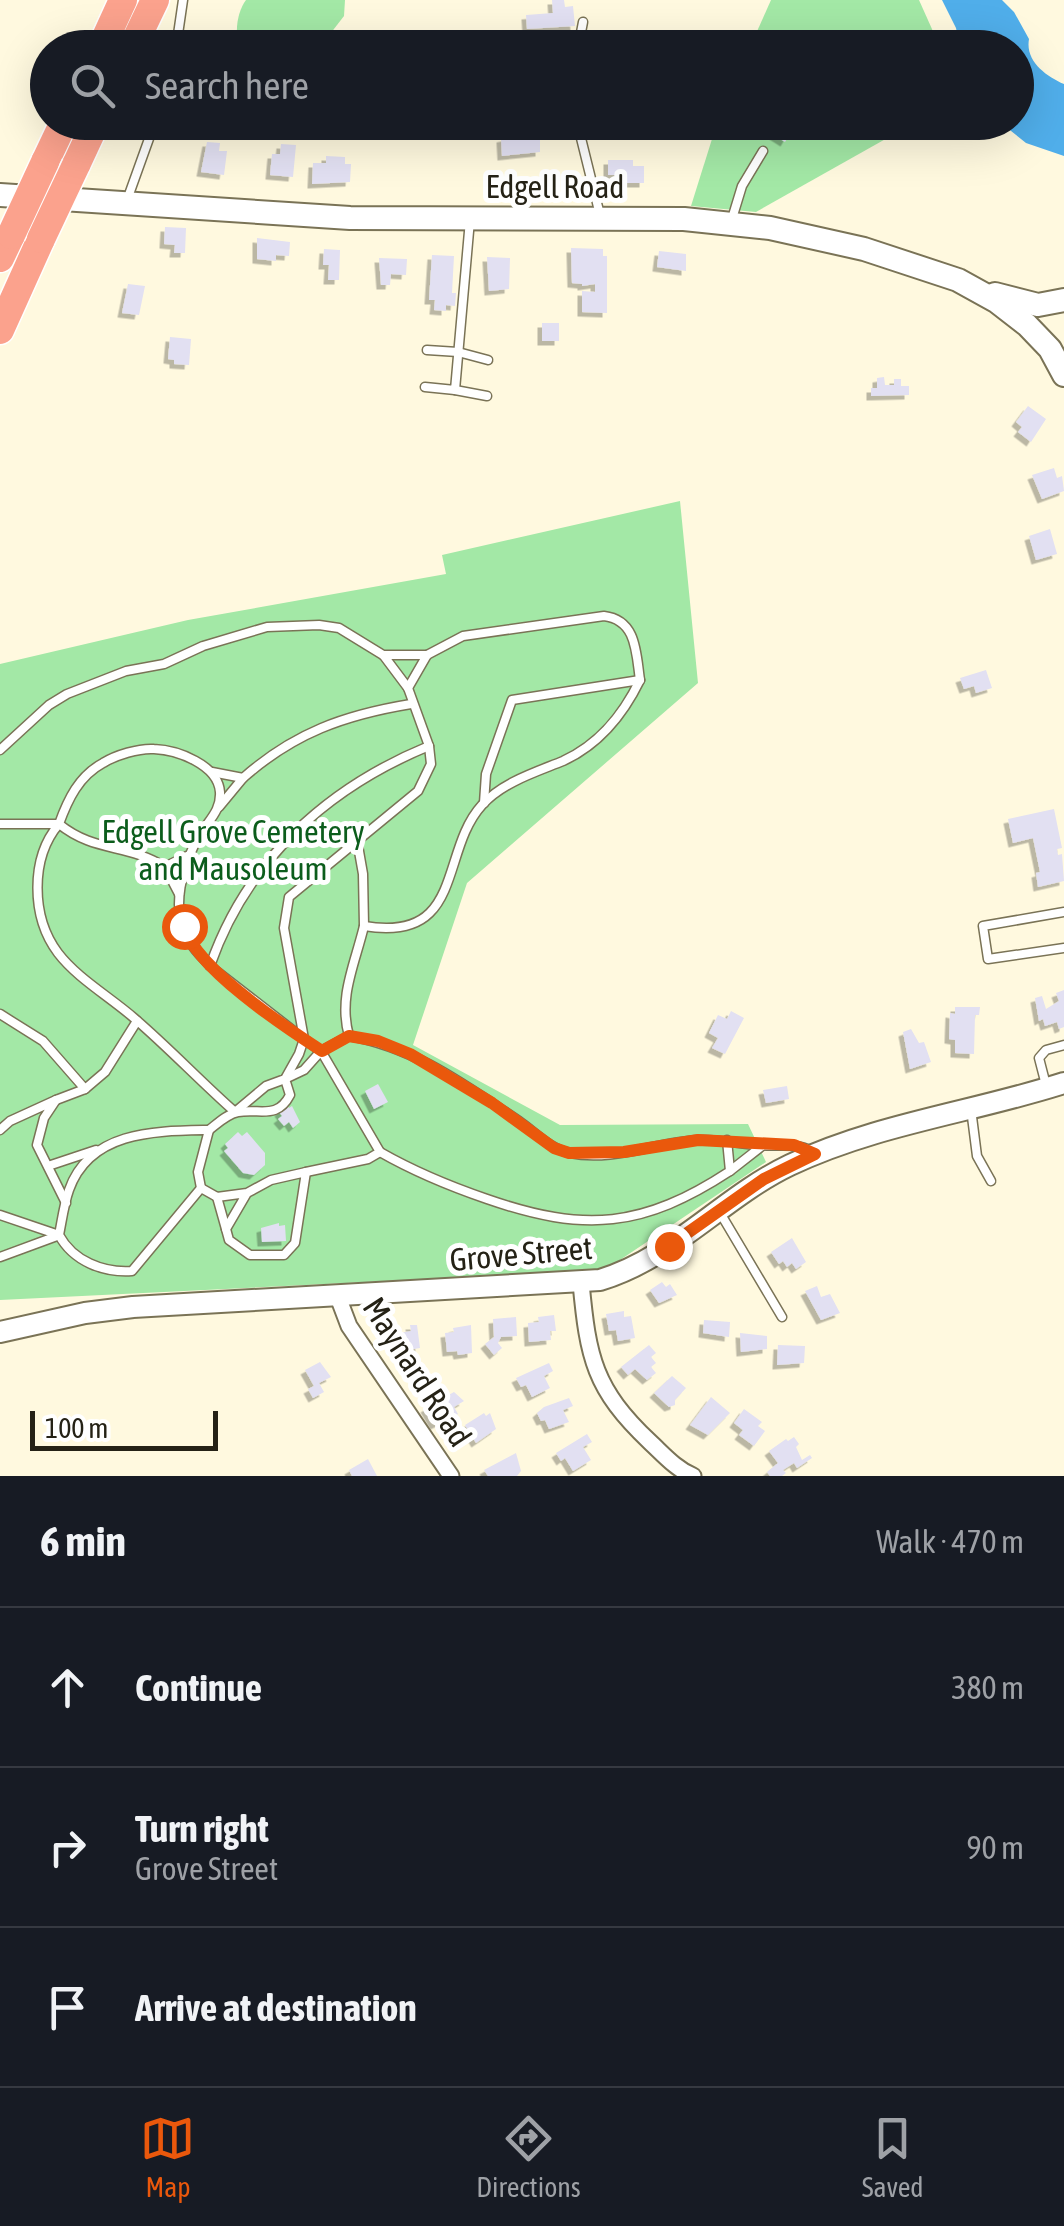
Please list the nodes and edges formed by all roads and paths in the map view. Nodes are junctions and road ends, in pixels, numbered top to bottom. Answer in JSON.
{"nodes":[{"id":1,"x":124,"y":0,"type":"edge"},
{"id":2,"x":155,"y":0,"type":"edge"},
{"id":3,"x":183,"y":0,"type":"edge"},
{"id":4,"x":583,"y":22,"type":"dead end"},
{"id":5,"x":109,"y":30,"type":"edge"},
{"id":6,"x":141,"y":30,"type":"edge"},
{"id":7,"x":179,"y":30,"type":"edge"},
{"id":8,"x":581,"y":30,"type":"edge"},
{"id":9,"x":55,"y":140,"type":"edge"},
{"id":10,"x":88,"y":140,"type":"edge"},
{"id":11,"x":149,"y":140,"type":"edge"},
{"id":12,"x":582,"y":140,"type":"edge"},
{"id":13,"x":763,"y":151,"type":"dead end"},
{"id":14,"x":0,"y":195,"type":"edge"},
{"id":15,"x":126,"y":204,"type":"junction"},
{"id":16,"x":470,"y":220,"type":"junction"},
{"id":17,"x":602,"y":220,"type":"junction"},
{"id":18,"x":731,"y":222,"type":"junction"},
{"id":19,"x":5,"y":247,"type":"edge"},
{"id":20,"x":976,"y":289,"type":"junction"},
{"id":21,"x":1064,"y":300,"type":"edge"},
{"id":22,"x":0,"y":330,"type":"edge"},
{"id":23,"x":1057,"y":341,"type":"edge"},
{"id":24,"x":427,"y":350,"type":"dead end"},
{"id":25,"x":458,"y":352,"type":"junction"},
{"id":26,"x":488,"y":360,"type":"dead end"},
{"id":27,"x":1064,"y":375,"type":"edge"},
{"id":28,"x":426,"y":386,"type":"dead end"},
{"id":29,"x":455,"y":390,"type":"junction"},
{"id":30,"x":487,"y":396,"type":"dead end"},
{"id":31,"x":427,"y":654,"type":"junction"},
{"id":32,"x":383,"y":656,"type":"junction"},
{"id":33,"x":640,"y":680,"type":"junction"},
{"id":34,"x":408,"y":688,"type":"junction"},
{"id":35,"x":411,"y":704,"type":"junction"},
{"id":36,"x":429,"y":746,"type":"junction"},
{"id":37,"x":0,"y":750,"type":"edge"},
{"id":38,"x":212,"y":772,"type":"junction"},
{"id":39,"x":243,"y":778,"type":"junction"},
{"id":40,"x":484,"y":803,"type":"junction"},
{"id":41,"x":219,"y":807,"type":"junction"},
{"id":42,"x":0,"y":824,"type":"edge"},
{"id":43,"x":58,"y":824,"type":"junction"},
{"id":44,"x":357,"y":840,"type":"junction"},
{"id":45,"x":188,"y":855,"type":"junction"},
{"id":46,"x":165,"y":867,"type":"junction"},
{"id":47,"x":179,"y":894,"type":"junction"},
{"id":48,"x":1064,"y":912,"type":"edge"},
{"id":49,"x":364,"y":926,"type":"junction"},
{"id":50,"x":1064,"y":948,"type":"edge"},
{"id":51,"x":210,"y":966,"type":"junction"},
{"id":52,"x":0,"y":1014,"type":"edge"},
{"id":53,"x":137,"y":1021,"type":"junction"},
{"id":54,"x":349,"y":1036,"type":"junction"},
{"id":55,"x":304,"y":1039,"type":"junction"},
{"id":56,"x":1064,"y":1045,"type":"edge"},
{"id":57,"x":322,"y":1051,"type":"junction"},
{"id":58,"x":285,"y":1079,"type":"junction"},
{"id":59,"x":1055,"y":1086,"type":"edge"},
{"id":60,"x":85,"y":1089,"type":"junction"},
{"id":61,"x":56,"y":1100,"type":"junction"},
{"id":62,"x":971,"y":1110,"type":"junction"},
{"id":63,"x":235,"y":1112,"type":"junction"},
{"id":64,"x":0,"y":1130,"type":"edge"},
{"id":65,"x":209,"y":1130,"type":"junction"},
{"id":66,"x":726,"y":1140,"type":"junction"},
{"id":67,"x":762,"y":1146,"type":"junction"},
{"id":68,"x":96,"y":1150,"type":"junction"},
{"id":69,"x":380,"y":1152,"type":"junction"},
{"id":70,"x":815,"y":1154,"type":"junction"},
{"id":71,"x":48,"y":1166,"type":"junction"},
{"id":72,"x":730,"y":1171,"type":"junction"},
{"id":73,"x":306,"y":1172,"type":"junction"},
{"id":74,"x":992,"y":1181,"type":"dead end"},
{"id":75,"x":201,"y":1188,"type":"junction"},
{"id":76,"x":247,"y":1193,"type":"junction"},
{"id":77,"x":217,"y":1196,"type":"junction"},
{"id":78,"x":66,"y":1203,"type":"junction"},
{"id":79,"x":719,"y":1212,"type":"junction"},
{"id":80,"x":0,"y":1215,"type":"edge"},
{"id":81,"x":226,"y":1229,"type":"junction"},
{"id":82,"x":59,"y":1236,"type":"junction"},
{"id":83,"x":0,"y":1257,"type":"edge"},
{"id":84,"x":581,"y":1283,"type":"junction"},
{"id":85,"x":338,"y":1297,"type":"junction"},
{"id":86,"x":782,"y":1318,"type":"dead end"},
{"id":87,"x":0,"y":1332,"type":"edge"},
{"id":88,"x":451,"y":1476,"type":"edge"},
{"id":89,"x":693,"y":1476,"type":"edge"}],
"edges":[{"from":1,"to":5,"type":"highway"},
{"from":2,"to":6,"type":"highway"},
{"from":3,"to":7,"type":"lane"},
{"from":4,"to":8,"type":"lane"},
{"from":9,"to":19,"type":"highway","bridge":true},
{"from":10,"to":22,"type":"highway","bridge":true},
{"from":11,"to":15,"type":"lane"},
{"from":12,"to":17,"type":"lane"},
{"from":13,"to":18,"type":"lane"},
{"from":14,"to":15,"type":"main road","name":"Edgell Road"},
{"from":15,"to":16,"type":"main road","name":"Edgell Road"},
{"from":16,"to":17,"type":"main road","name":"Edgell Road"},
{"from":16,"to":25,"type":"lane"},
{"from":17,"to":18,"type":"main road","name":"Edgell Road"},
{"from":18,"to":20,"type":"main road","name":"Edgell Road"},
{"from":20,"to":21,"type":"main road"},
{"from":20,"to":23,"type":"main road","name":"Edgell Road"},
{"from":23,"to":27,"type":"main road","name":"Edgell Road"},
{"from":24,"to":25,"type":"lane"},
{"from":25,"to":26,"type":"lane"},
{"from":25,"to":29,"type":"lane"},
{"from":28,"to":29,"type":"lane"},
{"from":29,"to":30,"type":"lane"},
{"from":31,"to":32,"type":"lane"},
{"from":31,"to":33,"type":"lane"},
{"from":31,"to":34,"type":"lane"},
{"from":32,"to":34,"type":"lane"},
{"from":32,"to":37,"type":"lane"},
{"from":33,"to":40,"type":"lane"},
{"from":33,"to":40,"type":"lane"},
{"from":34,"to":35,"type":"lane"},
{"from":35,"to":36,"type":"lane"},
{"from":35,"to":39,"type":"lane"},
{"from":36,"to":44,"type":"lane"},
{"from":36,"to":51,"type":"lane"},
{"from":38,"to":39,"type":"lane"},
{"from":38,"to":41,"type":"lane"},
{"from":38,"to":43,"type":"lane"},
{"from":39,"to":41,"type":"lane"},
{"from":40,"to":49,"type":"lane"},
{"from":41,"to":45,"type":"lane"},
{"from":42,"to":43,"type":"lane"},
{"from":43,"to":46,"type":"lane"},
{"from":43,"to":53,"type":"lane"},
{"from":44,"to":49,"type":"lane"},
{"from":44,"to":55,"type":"lane"},
{"from":45,"to":46,"type":"lane"},
{"from":45,"to":47,"type":"lane"},
{"from":46,"to":47,"type":"lane"},
{"from":47,"to":51,"type":"lane"},
{"from":48,"to":50,"type":"lane"},
{"from":49,"to":54,"type":"lane"},
{"from":51,"to":55,"type":"lane"},
{"from":52,"to":60,"type":"lane"},
{"from":53,"to":60,"type":"lane"},
{"from":53,"to":63,"type":"lane"},
{"from":54,"to":57,"type":"lane"},
{"from":54,"to":66,"type":"lane"},
{"from":55,"to":57,"type":"lane"},
{"from":55,"to":58,"type":"lane"},
{"from":56,"to":59,"type":"lane"},
{"from":57,"to":58,"type":"lane"},
{"from":57,"to":69,"type":"lane"},
{"from":58,"to":63,"type":"lane"},
{"from":58,"to":63,"type":"lane"},
{"from":59,"to":62,"type":"street","name":"Grove Street"},
{"from":60,"to":61,"type":"lane"},
{"from":61,"to":64,"type":"lane"},
{"from":61,"to":71,"type":"lane"},
{"from":62,"to":70,"type":"street","name":"Grove Street"},
{"from":62,"to":74,"type":"lane"},
{"from":63,"to":65,"type":"lane"},
{"from":65,"to":68,"type":"lane"},
{"from":65,"to":75,"type":"lane"},
{"from":66,"to":67,"type":"lane"},
{"from":66,"to":72,"type":"lane"},
{"from":67,"to":70,"type":"lane"},
{"from":67,"to":72,"type":"lane"},
{"from":68,"to":71,"type":"lane"},
{"from":68,"to":78,"type":"lane"},
{"from":69,"to":72,"type":"lane"},
{"from":69,"to":73,"type":"lane"},
{"from":70,"to":79,"type":"street","name":"Grove Street"},
{"from":71,"to":78,"type":"lane"},
{"from":73,"to":76,"type":"lane"},
{"from":73,"to":81,"type":"lane"},
{"from":75,"to":77,"type":"lane"},
{"from":75,"to":82,"type":"lane"},
{"from":76,"to":77,"type":"lane"},
{"from":76,"to":81,"type":"lane"},
{"from":77,"to":81,"type":"lane"},
{"from":78,"to":82,"type":"lane"},
{"from":79,"to":84,"type":"street","name":"Grove Street"},
{"from":79,"to":86,"type":"lane"},
{"from":80,"to":82,"type":"lane"},
{"from":82,"to":83,"type":"lane"},
{"from":84,"to":85,"type":"street","name":"Grove Street"},
{"from":84,"to":89,"type":"street"},
{"from":85,"to":87,"type":"street","name":"Grove Street"},
{"from":85,"to":88,"type":"street","name":"Maynard Road"}]}
